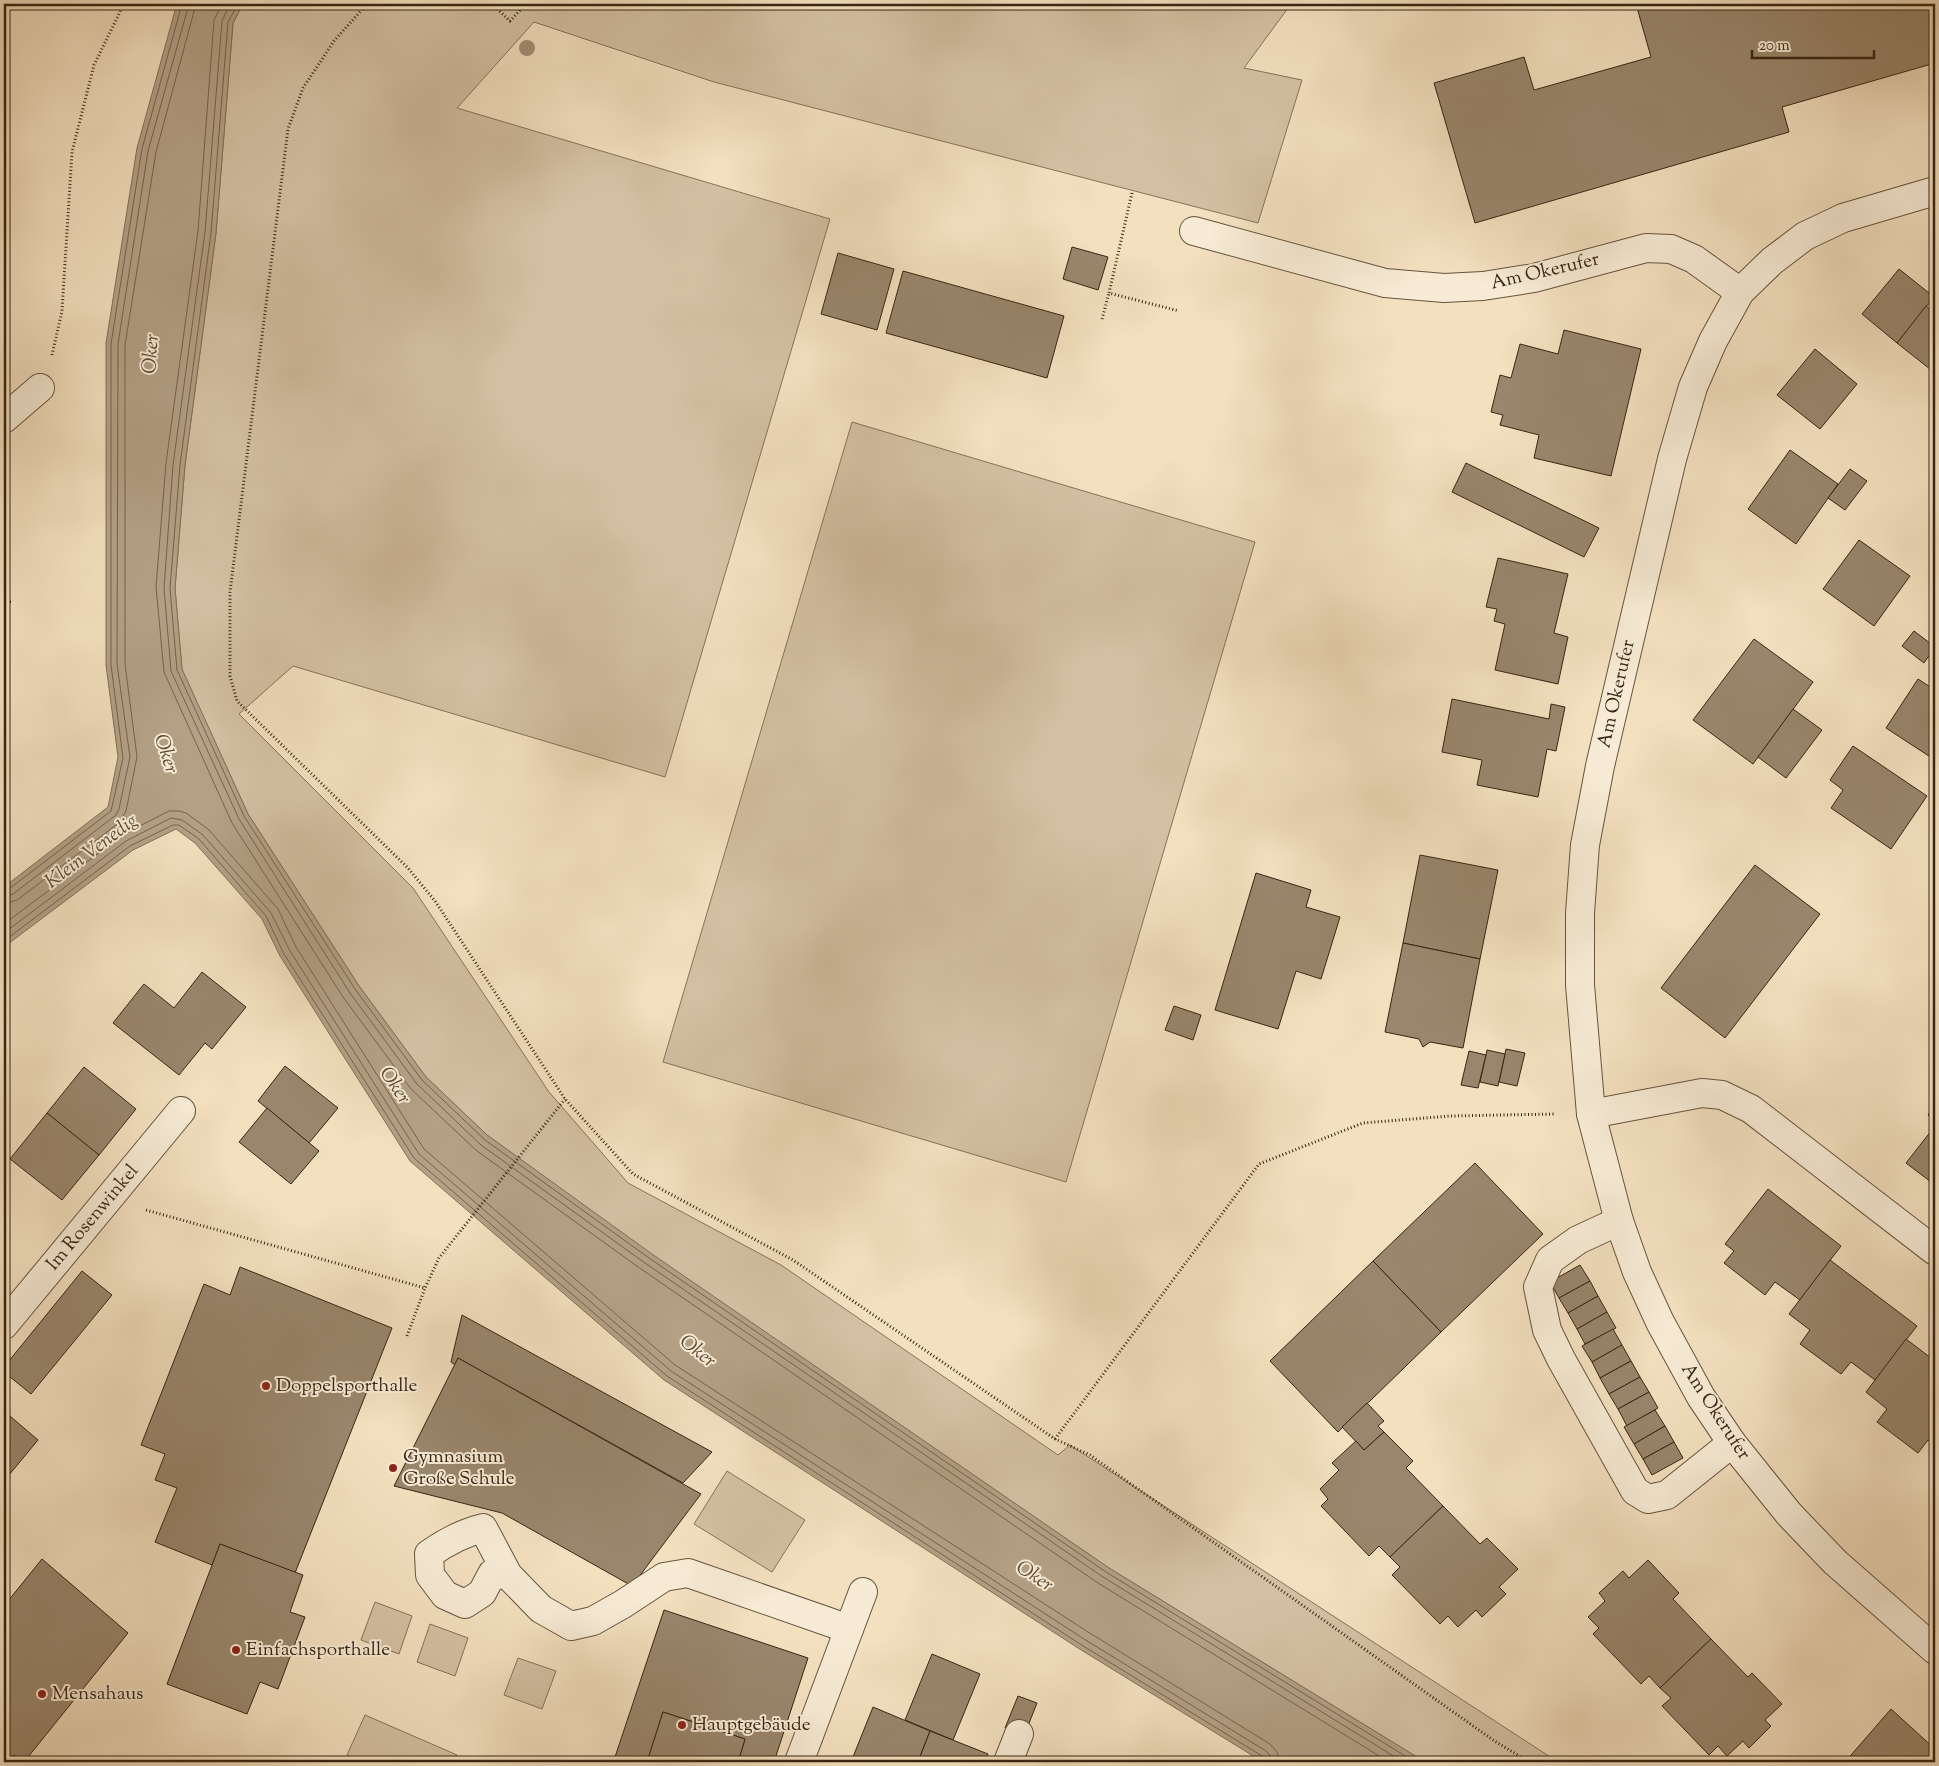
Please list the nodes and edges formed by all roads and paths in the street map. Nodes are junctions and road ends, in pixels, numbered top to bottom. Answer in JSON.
{"nodes":[{"id":1,"x":122,"y":4,"type":"edge"},
{"id":2,"x":368,"y":4,"type":"edge"},
{"id":3,"x":492,"y":4,"type":"edge"},
{"id":4,"x":526,"y":4,"type":"edge"},
{"id":5,"x":1935,"y":191,"type":"edge"},
{"id":6,"x":1132,"y":193,"type":"dead end"},
{"id":7,"x":1194,"y":231,"type":"dead end"},
{"id":8,"x":1740,"y":292,"type":"junction"},
{"id":9,"x":1109,"y":293,"type":"junction"},
{"id":10,"x":1179,"y":311,"type":"dead end"},
{"id":11,"x":1102,"y":319,"type":"dead end"},
{"id":12,"x":40,"y":388,"type":"joint"},
{"id":13,"x":4,"y":419,"type":"edge"},
{"id":14,"x":565,"y":1099,"type":"junction"},
{"id":15,"x":181,"y":1111,"type":"dead end"},
{"id":16,"x":1591,"y":1114,"type":"junction"},
{"id":17,"x":108,"y":1199,"type":"junction"},
{"id":18,"x":1619,"y":1221,"type":"junction"},
{"id":19,"x":1935,"y":1251,"type":"edge"},
{"id":20,"x":425,"y":1288,"type":"junction"},
{"id":21,"x":4,"y":1325,"type":"edge"},
{"id":22,"x":407,"y":1336,"type":"dead end"},
{"id":23,"x":1056,"y":1439,"type":"junction"},
{"id":24,"x":1732,"y":1443,"type":"junction"},
{"id":25,"x":508,"y":1575,"type":"dead end"},
{"id":26,"x":863,"y":1592,"type":"dead end"},
{"id":27,"x":849,"y":1629,"type":"junction"},
{"id":28,"x":1935,"y":1650,"type":"edge"},
{"id":29,"x":1019,"y":1734,"type":"dead end"},
{"id":30,"x":799,"y":1762,"type":"edge"},
{"id":31,"x":1008,"y":1762,"type":"edge"},
{"id":32,"x":1530,"y":1762,"type":"edge"}],
"edges":[{"from":1,"to":12,"type":"path"},
{"from":2,"to":14,"type":"path"},
{"from":3,"to":4,"type":"path"},
{"from":5,"to":8,"type":"street","name":"Am Okerufer"},
{"from":6,"to":9,"type":"path"},
{"from":7,"to":8,"type":"street","name":"Am Okerufer"},
{"from":8,"to":16,"type":"street","name":"Am Okerufer"},
{"from":9,"to":10,"type":"path"},
{"from":9,"to":11,"type":"path"},
{"from":12,"to":13,"type":"street"},
{"from":14,"to":20,"type":"path"},
{"from":14,"to":23,"type":"path"},
{"from":15,"to":17,"type":"street","name":"Im Rosenwinkel"},
{"from":16,"to":18,"type":"street","name":"Am Okerufer"},
{"from":16,"to":19,"type":"street"},
{"from":16,"to":23,"type":"path"},
{"from":17,"to":20,"type":"path"},
{"from":17,"to":21,"type":"street","name":"Im Rosenwinkel"},
{"from":18,"to":24,"type":"street","name":"Am Okerufer"},
{"from":18,"to":24,"type":"street"},
{"from":20,"to":22,"type":"path"},
{"from":23,"to":32,"type":"path"},
{"from":24,"to":28,"type":"street","name":"Am Okerufer"},
{"from":25,"to":27,"type":"street"},
{"from":26,"to":27,"type":"street"},
{"from":27,"to":30,"type":"street"},
{"from":29,"to":31,"type":"street"}]}
